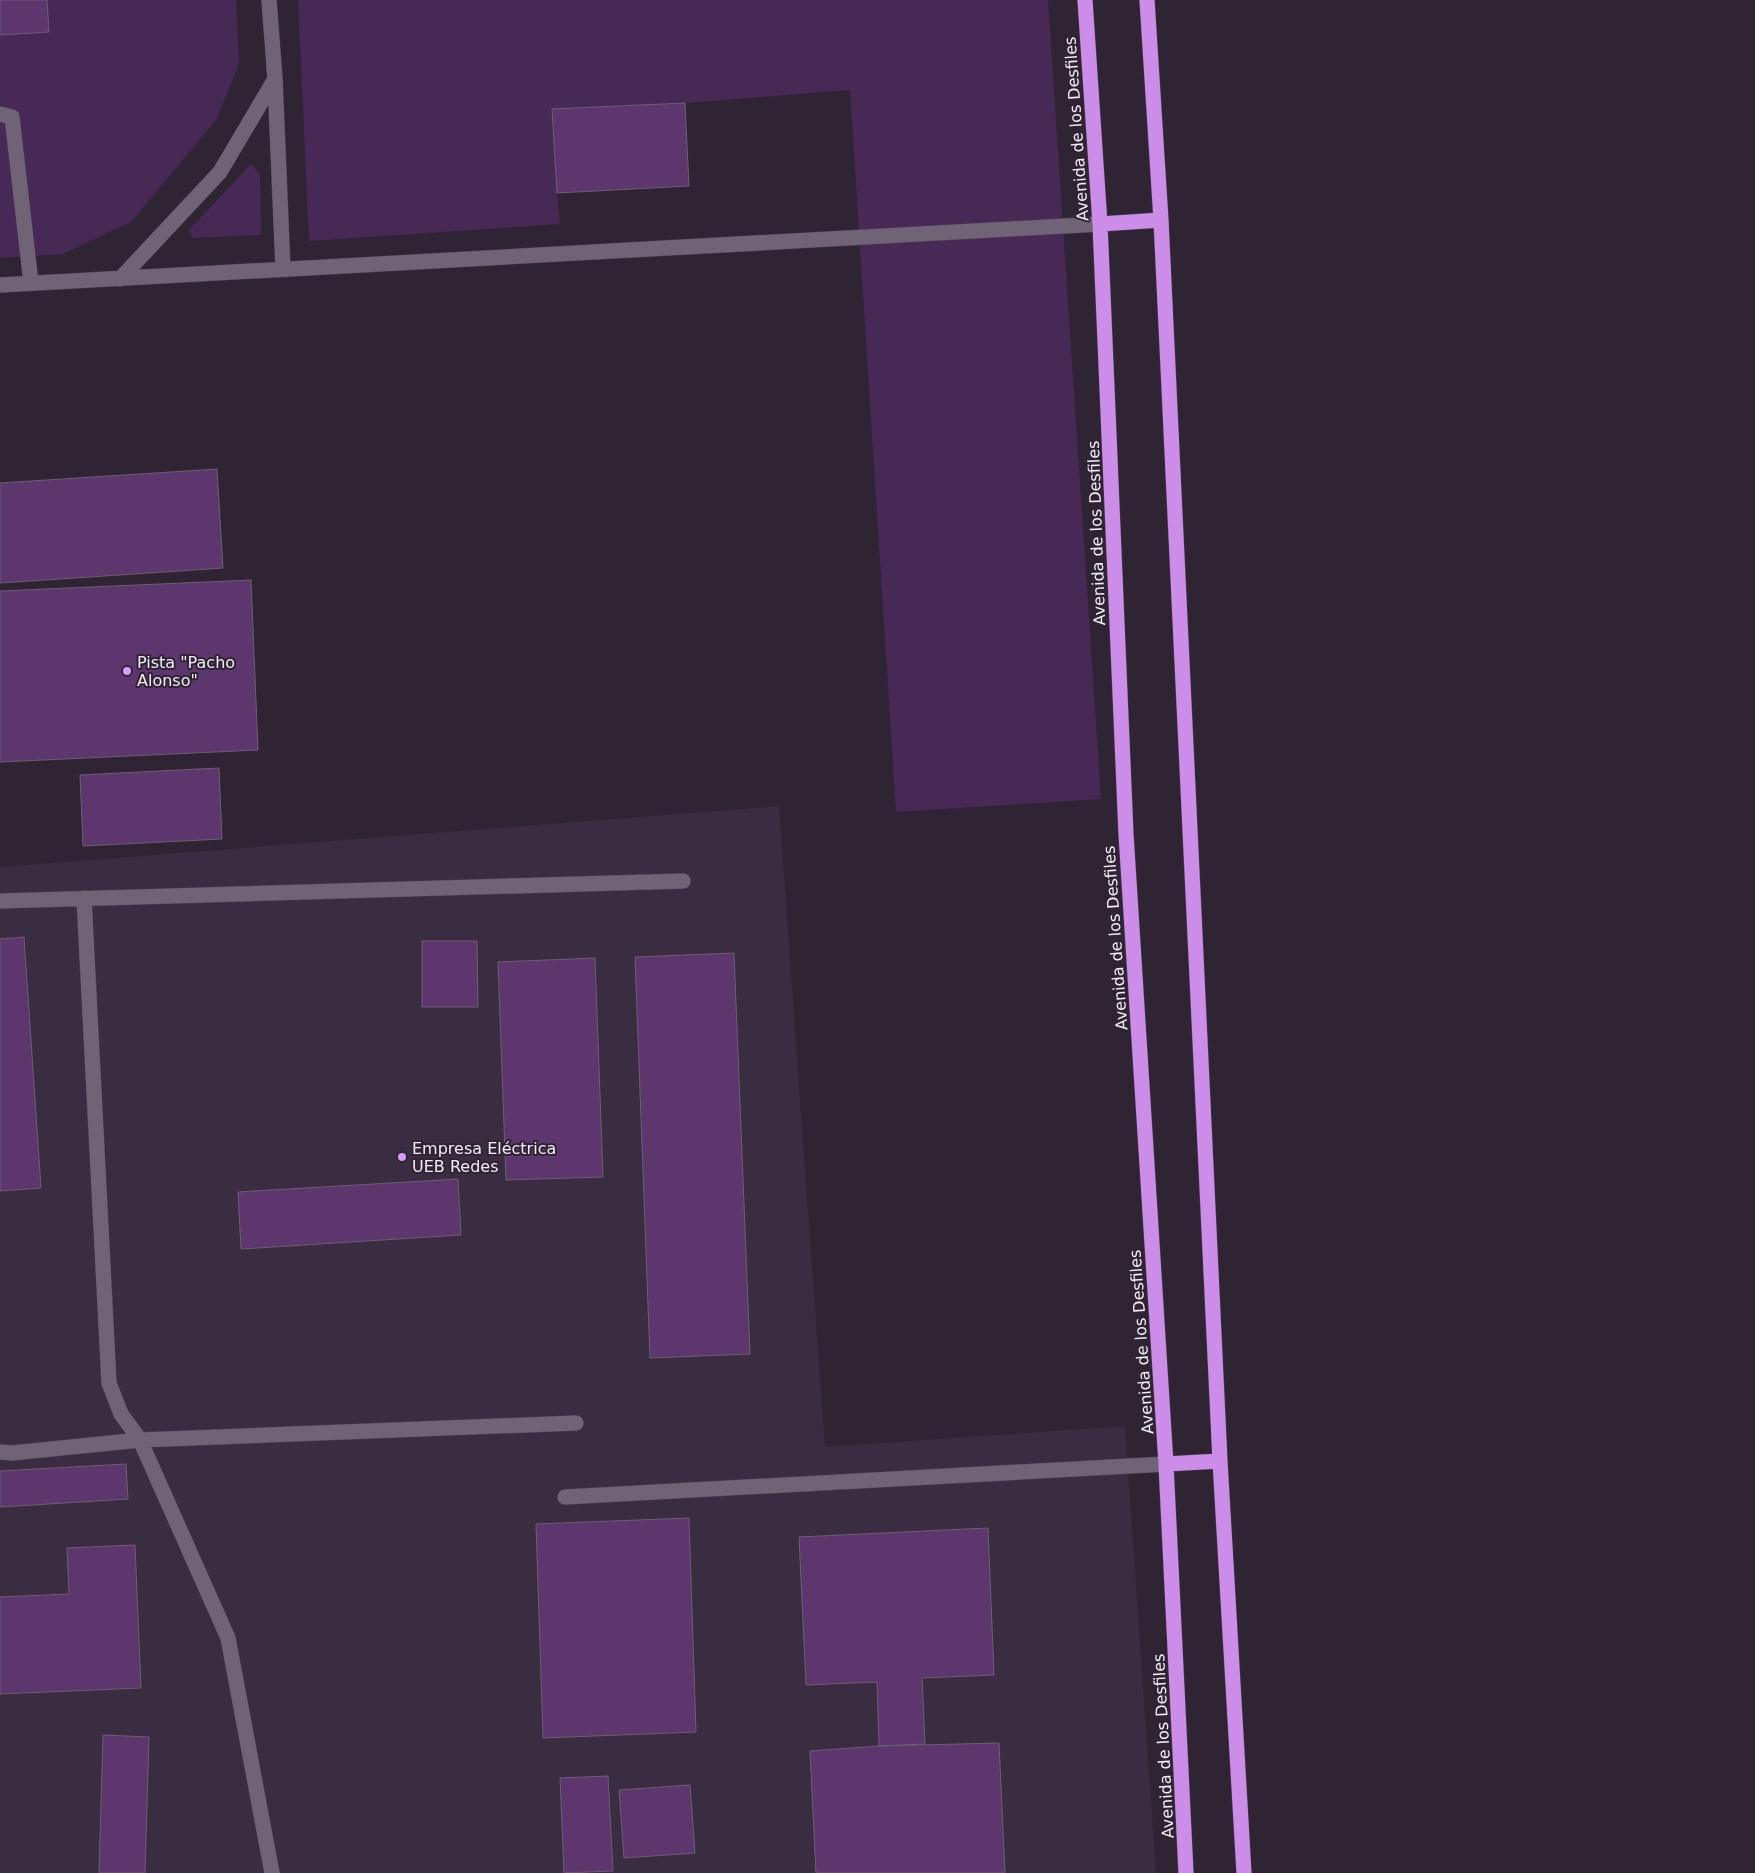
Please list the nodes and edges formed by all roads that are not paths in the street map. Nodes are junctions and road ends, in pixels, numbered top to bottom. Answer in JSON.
{"nodes":[{"id":1,"x":269,"y":0,"type":"edge"},
{"id":2,"x":1085,"y":0,"type":"edge"},
{"id":3,"x":1147,"y":0,"type":"edge"},
{"id":4,"x":275,"y":79,"type":"junction"},
{"id":5,"x":0,"y":114,"type":"edge"},
{"id":6,"x":1161,"y":220,"type":"junction"},
{"id":7,"x":1100,"y":224,"type":"junction"},
{"id":8,"x":284,"y":269,"type":"junction"},
{"id":9,"x":120,"y":279,"type":"junction"},
{"id":10,"x":31,"y":283,"type":"junction"},
{"id":11,"x":0,"y":285,"type":"edge"},
{"id":12,"x":683,"y":881,"type":"dead end"},
{"id":13,"x":84,"y":898,"type":"junction"},
{"id":14,"x":0,"y":901,"type":"edge"},
{"id":15,"x":576,"y":1423,"type":"dead end"},
{"id":16,"x":140,"y":1440,"type":"junction"},
{"id":17,"x":0,"y":1452,"type":"edge"},
{"id":18,"x":1220,"y":1461,"type":"junction"},
{"id":19,"x":1166,"y":1464,"type":"junction"},
{"id":20,"x":565,"y":1497,"type":"dead end"},
{"id":21,"x":272,"y":1873,"type":"edge"},
{"id":22,"x":1186,"y":1873,"type":"edge"},
{"id":23,"x":1244,"y":1873,"type":"edge"}],
"edges":[{"from":1,"to":4,"type":"lane"},
{"from":2,"to":7,"type":"highway","name":"Avenida de los Desfiles"},
{"from":3,"to":6,"type":"highway"},
{"from":4,"to":8,"type":"lane"},
{"from":4,"to":9,"type":"lane"},
{"from":5,"to":10,"type":"lane"},
{"from":6,"to":7,"type":"highway"},
{"from":6,"to":18,"type":"highway"},
{"from":7,"to":8,"type":"lane"},
{"from":7,"to":19,"type":"highway","name":"Avenida de los Desfiles"},
{"from":8,"to":9,"type":"lane"},
{"from":9,"to":10,"type":"lane"},
{"from":10,"to":11,"type":"lane"},
{"from":12,"to":13,"type":"lane"},
{"from":13,"to":14,"type":"lane"},
{"from":13,"to":16,"type":"lane"},
{"from":15,"to":16,"type":"lane"},
{"from":16,"to":17,"type":"lane"},
{"from":16,"to":21,"type":"lane"},
{"from":18,"to":19,"type":"highway"},
{"from":18,"to":23,"type":"highway"},
{"from":19,"to":20,"type":"lane"},
{"from":19,"to":22,"type":"highway","name":"Avenida de los Desfiles"}]}
